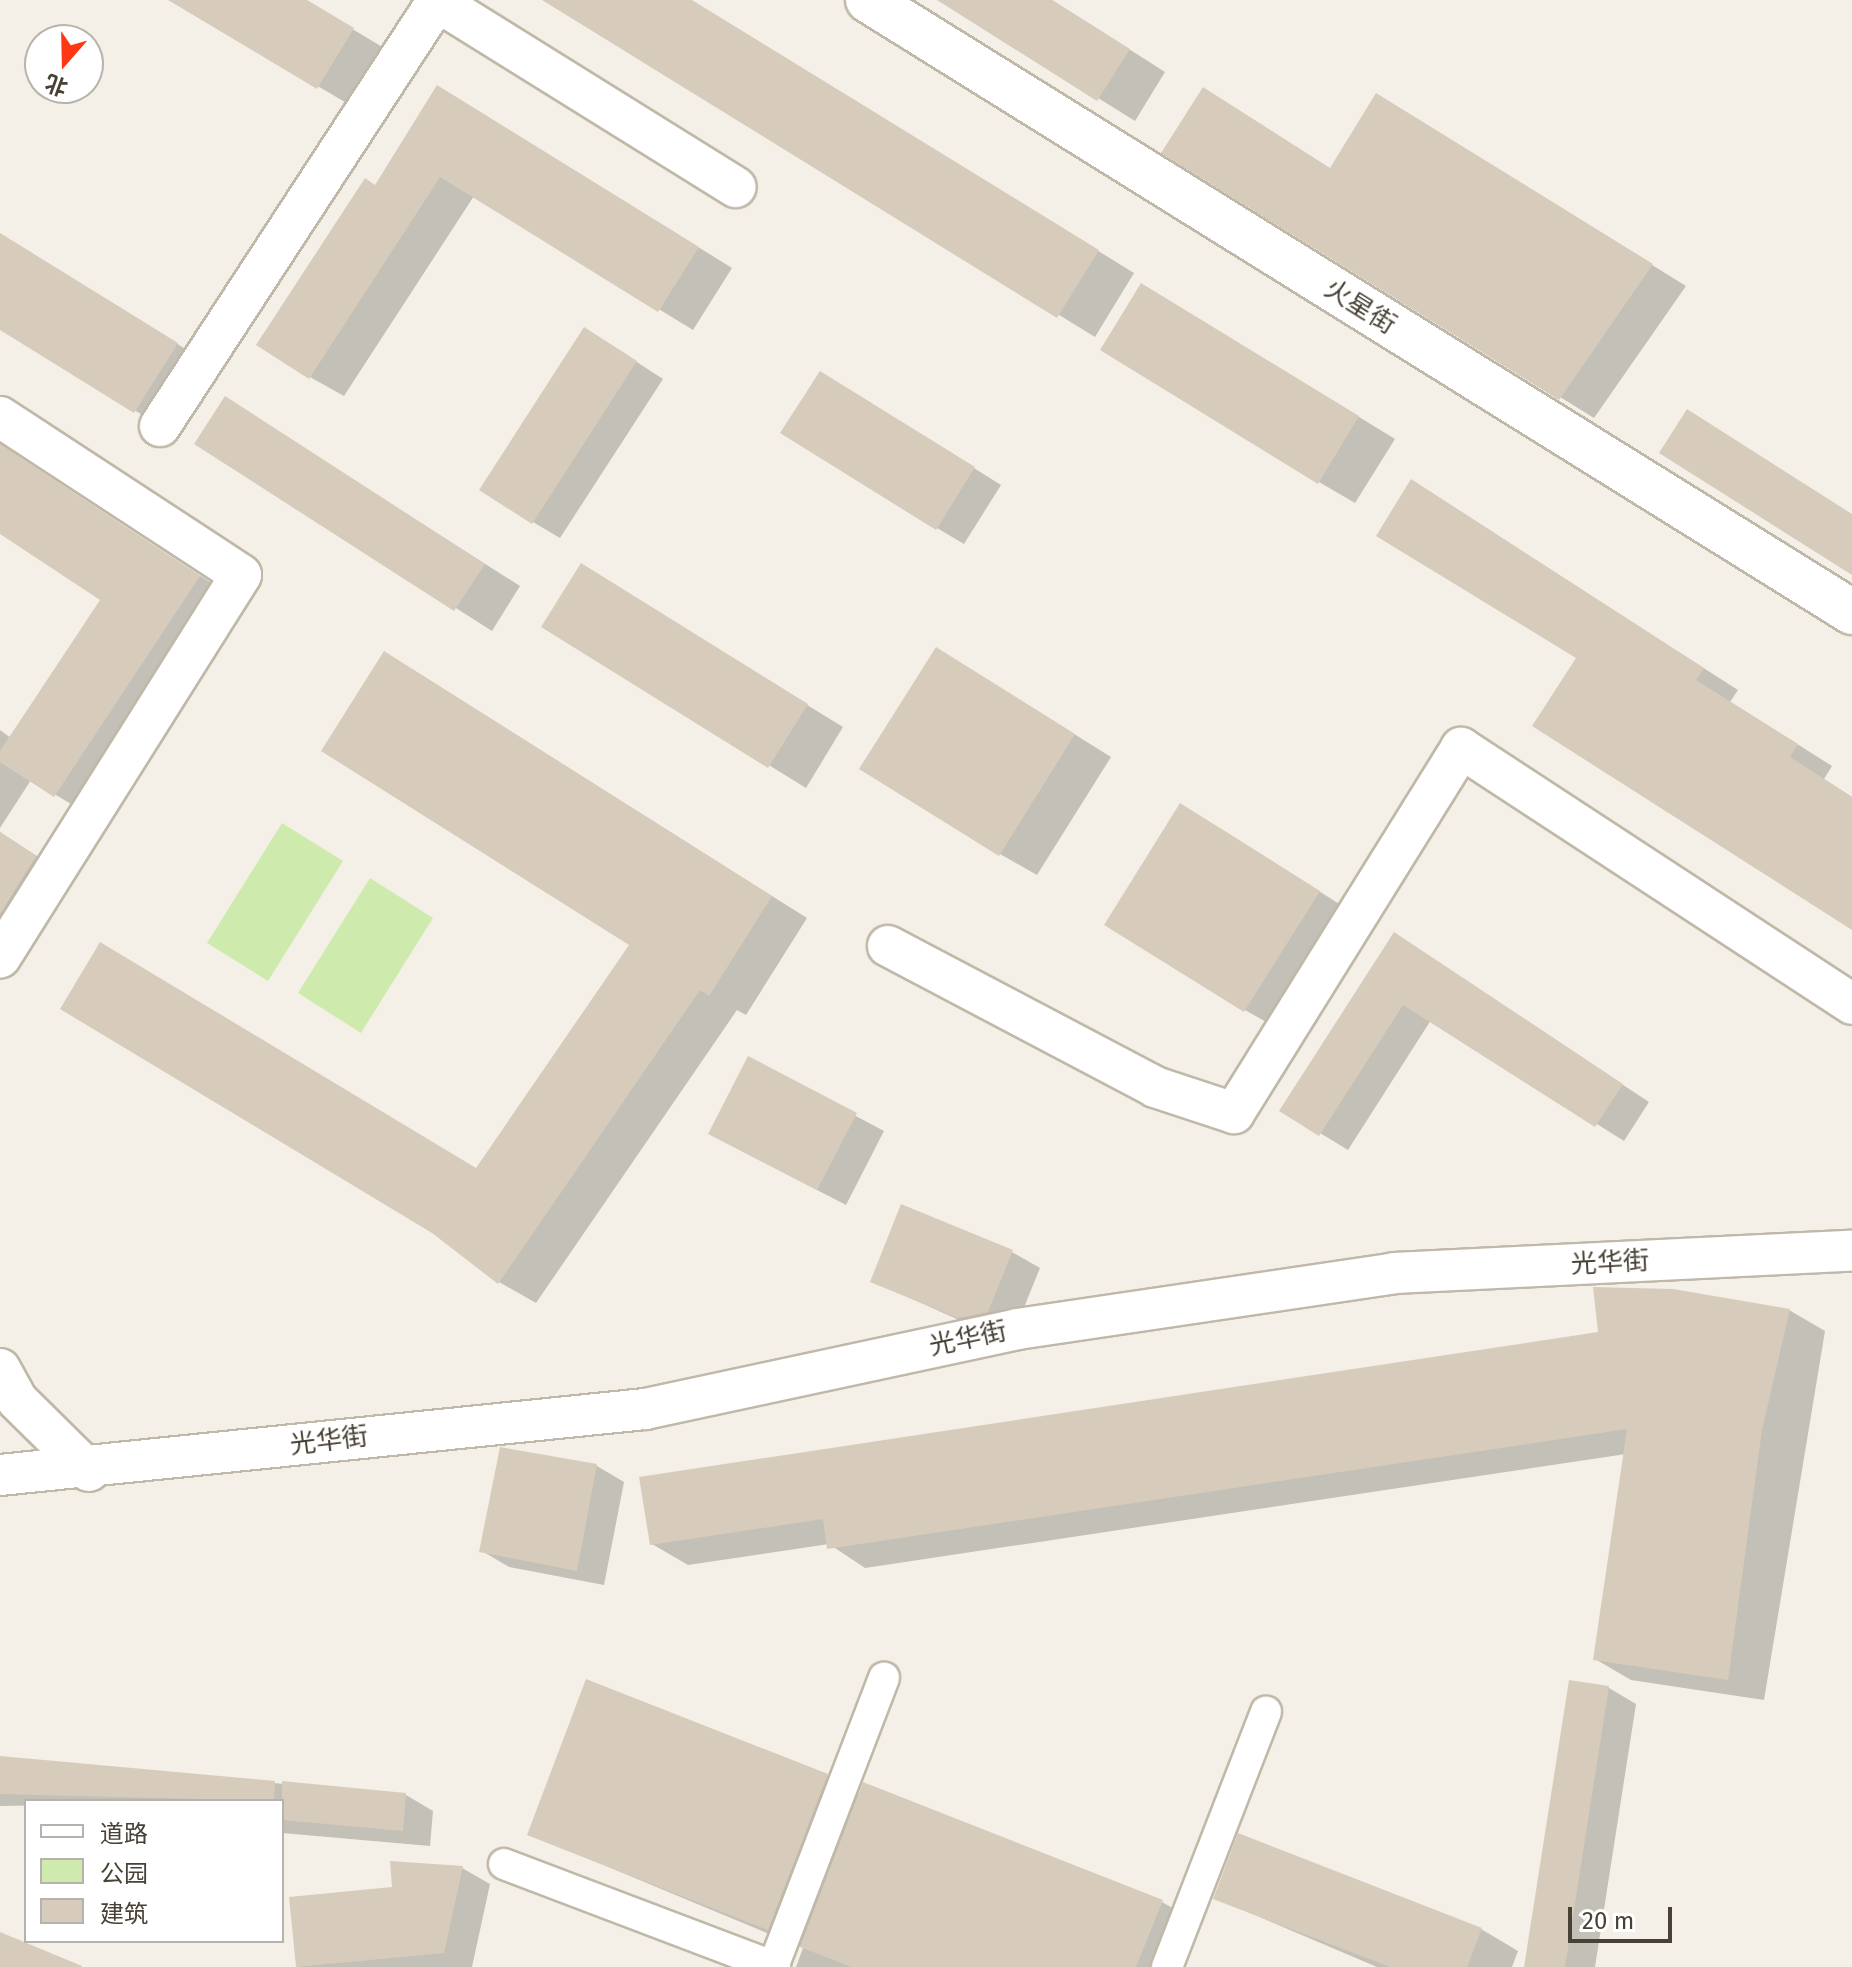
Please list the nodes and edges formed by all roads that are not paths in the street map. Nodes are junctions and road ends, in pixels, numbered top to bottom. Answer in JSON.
{"nodes":[{"id":1,"x":437,"y":0,"type":"edge"},
{"id":2,"x":868,"y":0,"type":"edge"},
{"id":3,"x":735,"y":187,"type":"dead end"},
{"id":4,"x":0,"y":417,"type":"edge"},
{"id":5,"x":160,"y":426,"type":"dead end"},
{"id":6,"x":1852,"y":612,"type":"edge"},
{"id":7,"x":888,"y":946,"type":"dead end"},
{"id":8,"x":0,"y":957,"type":"edge"},
{"id":9,"x":1852,"y":1004,"type":"edge"},
{"id":10,"x":1852,"y":1251,"type":"edge"},
{"id":11,"x":0,"y":1369,"type":"edge"},
{"id":12,"x":89,"y":1471,"type":"junction"},
{"id":13,"x":0,"y":1475,"type":"edge"},
{"id":14,"x":884,"y":1678,"type":"dead end"},
{"id":15,"x":1266,"y":1712,"type":"dead end"},
{"id":16,"x":504,"y":1864,"type":"dead end"},
{"id":17,"x":774,"y":1967,"type":"edge"},
{"id":18,"x":1167,"y":1967,"type":"edge"}],
"edges":[{"from":1,"to":3,"type":"street"},
{"from":1,"to":5,"type":"street"},
{"from":2,"to":6,"type":"street","name":"火星街"},
{"from":4,"to":8,"type":"street"},
{"from":7,"to":9,"type":"street"},
{"from":10,"to":12,"type":"street","name":"光华街"},
{"from":11,"to":12,"type":"street"},
{"from":12,"to":13,"type":"street","name":"光华街"},
{"from":14,"to":17,"type":"street"},
{"from":15,"to":18,"type":"street"},
{"from":16,"to":17,"type":"street"}]}
